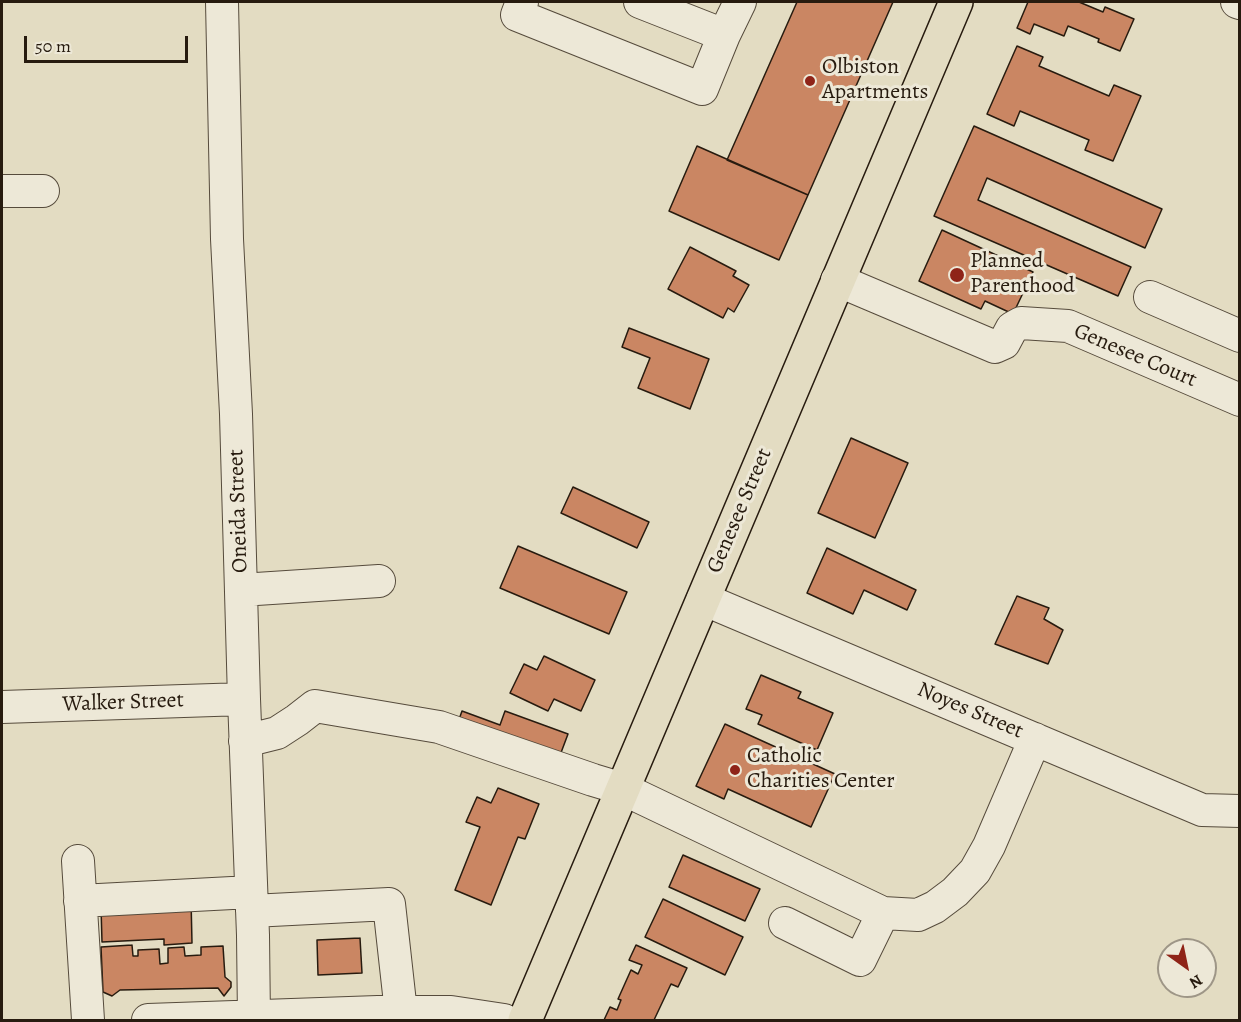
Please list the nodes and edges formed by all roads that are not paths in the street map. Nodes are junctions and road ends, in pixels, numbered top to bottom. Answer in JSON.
{"nodes":[{"id":1,"x":222,"y":2,"type":"edge"},
{"id":2,"x":522,"y":2,"type":"edge"},
{"id":3,"x":640,"y":2,"type":"edge"},
{"id":4,"x":740,"y":2,"type":"edge"},
{"id":5,"x":956,"y":2,"type":"edge"},
{"id":6,"x":724,"y":35,"type":"junction"},
{"id":7,"x":2,"y":191,"type":"edge"},
{"id":8,"x":43,"y":192,"type":"dead end"},
{"id":9,"x":837,"y":280,"type":"junction"},
{"id":10,"x":1150,"y":297,"type":"dead end"},
{"id":11,"x":1239,"y":336,"type":"edge"},
{"id":12,"x":1239,"y":400,"type":"edge"},
{"id":13,"x":379,"y":581,"type":"dead end"},
{"id":14,"x":241,"y":590,"type":"junction"},
{"id":15,"x":703,"y":599,"type":"junction"},
{"id":16,"x":244,"y":699,"type":"junction"},
{"id":17,"x":2,"y":707,"type":"edge"},
{"id":18,"x":1035,"y":739,"type":"junction"},
{"id":19,"x":245,"y":741,"type":"junction"},
{"id":20,"x":623,"y":789,"type":"junction"},
{"id":21,"x":1239,"y":811,"type":"edge"},
{"id":22,"x":78,"y":861,"type":"dead end"},
{"id":23,"x":80,"y":901,"type":"junction"},
{"id":24,"x":251,"y":902,"type":"junction"},
{"id":25,"x":884,"y":913,"type":"junction"},
{"id":26,"x":785,"y":923,"type":"dead end"},
{"id":27,"x":401,"y":1012,"type":"junction"},
{"id":28,"x":254,"y":1019,"type":"edge"},
{"id":29,"x":88,"y":1020,"type":"edge"},
{"id":30,"x":148,"y":1020,"type":"edge"},
{"id":31,"x":504,"y":1020,"type":"edge"},
{"id":32,"x":525,"y":1020,"type":"edge"}],
"edges":[{"from":1,"to":14,"type":"street","name":"Oneida Street"},
{"from":2,"to":6,"type":"street"},
{"from":3,"to":6,"type":"street"},
{"from":4,"to":6,"type":"street"},
{"from":5,"to":9,"type":"main road","name":"Genesee Street"},
{"from":7,"to":8,"type":"street"},
{"from":9,"to":12,"type":"street","name":"Genesee Court"},
{"from":9,"to":15,"type":"main road","name":"Genesee Street"},
{"from":10,"to":11,"type":"street"},
{"from":13,"to":14,"type":"street"},
{"from":14,"to":16,"type":"street","name":"Oneida Street"},
{"from":15,"to":18,"type":"street","name":"Noyes Street"},
{"from":15,"to":20,"type":"main road","name":"Genesee Street"},
{"from":16,"to":17,"type":"street","name":"Walker Street"},
{"from":16,"to":19,"type":"street","name":"Oneida Street"},
{"from":18,"to":21,"type":"street","name":"Noyes Street"},
{"from":18,"to":25,"type":"street"},
{"from":19,"to":20,"type":"street"},
{"from":19,"to":24,"type":"street","name":"Oneida Street"},
{"from":20,"to":25,"type":"street"},
{"from":20,"to":32,"type":"main road","name":"Genesee Street"},
{"from":22,"to":23,"type":"street"},
{"from":23,"to":24,"type":"street"},
{"from":23,"to":29,"type":"street"},
{"from":24,"to":27,"type":"street"},
{"from":24,"to":28,"type":"street","name":"Oneida Street"},
{"from":25,"to":26,"type":"street"},
{"from":27,"to":28,"type":"street"},
{"from":27,"to":31,"type":"street"},
{"from":28,"to":30,"type":"street"}]}
